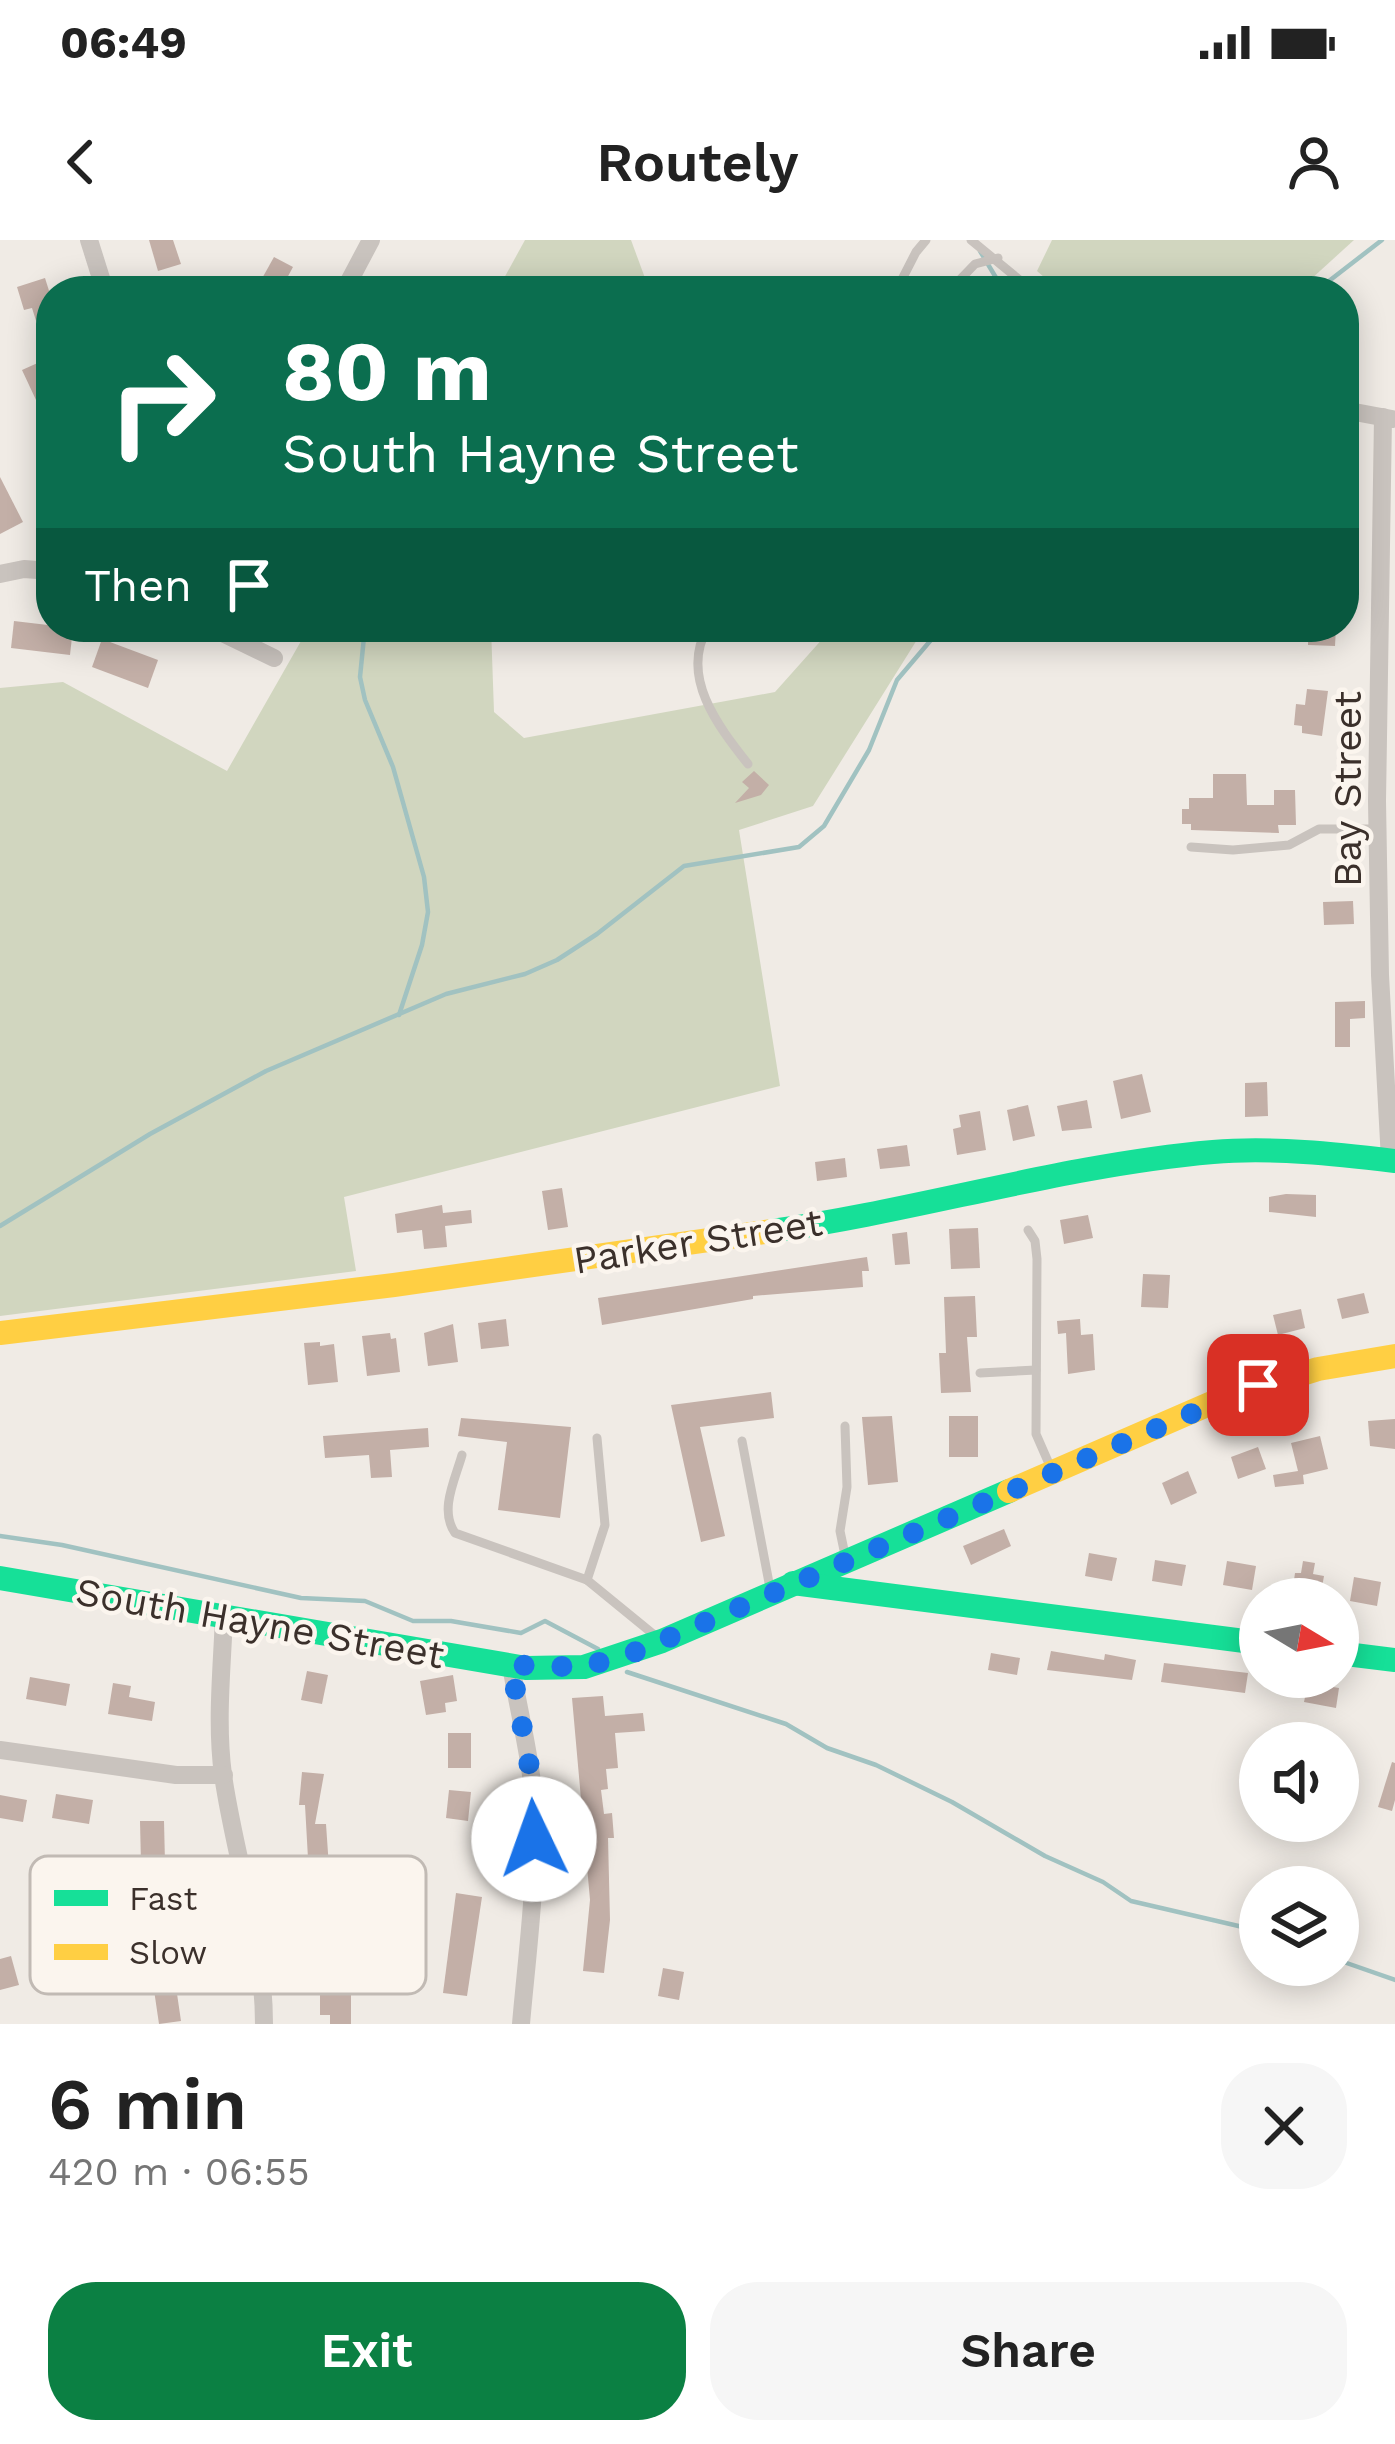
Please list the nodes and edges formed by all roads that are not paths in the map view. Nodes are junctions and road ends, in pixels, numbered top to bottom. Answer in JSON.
{"nodes":[{"id":1,"x":89,"y":240,"type":"edge"},
{"id":2,"x":371,"y":240,"type":"edge"},
{"id":3,"x":926,"y":240,"type":"edge"},
{"id":4,"x":971,"y":240,"type":"edge"},
{"id":5,"x":998,"y":258,"type":"junction"},
{"id":6,"x":100,"y":276,"type":"edge"},
{"id":7,"x":352,"y":276,"type":"edge"},
{"id":8,"x":904,"y":276,"type":"edge"},
{"id":9,"x":963,"y":276,"type":"edge"},
{"id":10,"x":1017,"y":276,"type":"edge"},
{"id":11,"x":1359,"y":413,"type":"edge"},
{"id":12,"x":1389,"y":418,"type":"edge"},
{"id":13,"x":36,"y":570,"type":"edge"},
{"id":14,"x":0,"y":574,"type":"edge"},
{"id":15,"x":241,"y":642,"type":"edge"},
{"id":16,"x":702,"y":642,"type":"edge"},
{"id":17,"x":274,"y":658,"type":"dead end"},
{"id":18,"x":748,"y":764,"type":"dead end"},
{"id":19,"x":1384,"y":834,"type":"edge"},
{"id":20,"x":1191,"y":847,"type":"dead end"},
{"id":21,"x":1393,"y":1160,"type":"edge"},
{"id":22,"x":1028,"y":1230,"type":"dead end"},
{"id":23,"x":0,"y":1333,"type":"edge"},
{"id":24,"x":1395,"y":1356,"type":"edge"},
{"id":25,"x":1036,"y":1370,"type":"junction"},
{"id":26,"x":980,"y":1373,"type":"dead end"},
{"id":27,"x":845,"y":1426,"type":"dead end"},
{"id":28,"x":597,"y":1438,"type":"dead end"},
{"id":29,"x":742,"y":1441,"type":"dead end"},
{"id":30,"x":462,"y":1455,"type":"dead end"},
{"id":31,"x":1052,"y":1471,"type":"junction"},
{"id":32,"x":846,"y":1560,"type":"junction"},
{"id":33,"x":0,"y":1578,"type":"edge"},
{"id":34,"x":587,"y":1580,"type":"junction"},
{"id":35,"x":782,"y":1588,"type":"junction"},
{"id":36,"x":224,"y":1616,"type":"junction"},
{"id":37,"x":662,"y":1641,"type":"junction"},
{"id":38,"x":1239,"y":1641,"type":"edge"},
{"id":39,"x":1359,"y":1656,"type":"edge"},
{"id":40,"x":1395,"y":1660,"type":"edge"},
{"id":41,"x":511,"y":1665,"type":"junction"},
{"id":42,"x":0,"y":1750,"type":"edge"},
{"id":43,"x":224,"y":1775,"type":"junction"},
{"id":44,"x":240,"y":1856,"type":"edge"},
{"id":45,"x":262,"y":1994,"type":"edge"},
{"id":46,"x":264,"y":2024,"type":"edge"},
{"id":47,"x":521,"y":2024,"type":"edge"}],
"edges":[{"from":1,"to":6,"type":"street"},
{"from":2,"to":7,"type":"street"},
{"from":3,"to":8,"type":"lane"},
{"from":4,"to":5,"type":"lane"},
{"from":5,"to":9,"type":"lane"},
{"from":5,"to":10,"type":"lane"},
{"from":11,"to":12,"type":"street"},
{"from":12,"to":19,"type":"street","name":"Bay Street"},
{"from":13,"to":14,"type":"street"},
{"from":15,"to":17,"type":"street"},
{"from":16,"to":18,"type":"lane"},
{"from":19,"to":20,"type":"lane"},
{"from":19,"to":21,"type":"street","name":"Bay Street"},
{"from":21,"to":23,"type":"street","name":"Parker Street"},
{"from":22,"to":25,"type":"lane"},
{"from":24,"to":31,"type":"street","name":"South Hayne Street"},
{"from":25,"to":26,"type":"lane"},
{"from":25,"to":31,"type":"lane"},
{"from":27,"to":32,"type":"lane"},
{"from":28,"to":34,"type":"lane"},
{"from":29,"to":35,"type":"lane"},
{"from":30,"to":34,"type":"lane"},
{"from":31,"to":32,"type":"street","name":"South Hayne Street"},
{"from":32,"to":35,"type":"street","name":"South Hayne Street"},
{"from":33,"to":36,"type":"street","name":"South Hayne Street"},
{"from":34,"to":37,"type":"lane"},
{"from":35,"to":37,"type":"street","name":"South Hayne Street"},
{"from":35,"to":38,"type":"street"},
{"from":36,"to":41,"type":"street","name":"South Hayne Street"},
{"from":36,"to":43,"type":"street"},
{"from":37,"to":41,"type":"street","name":"South Hayne Street"},
{"from":39,"to":40,"type":"street"},
{"from":41,"to":47,"type":"street"},
{"from":42,"to":43,"type":"street"},
{"from":43,"to":44,"type":"street"},
{"from":45,"to":46,"type":"street"}]}
